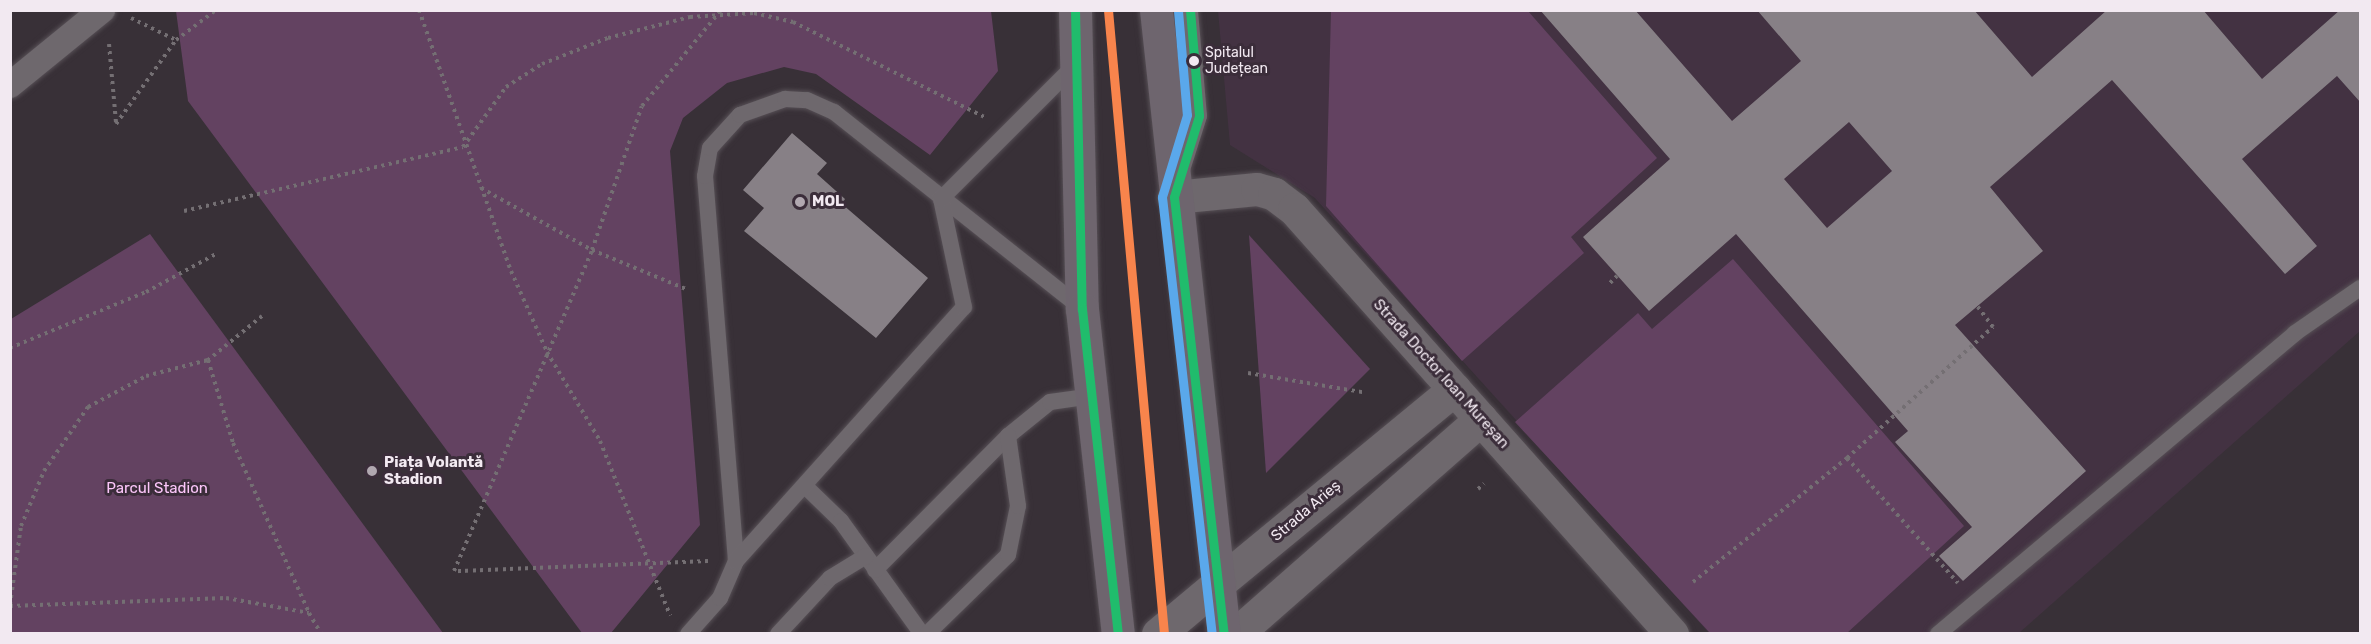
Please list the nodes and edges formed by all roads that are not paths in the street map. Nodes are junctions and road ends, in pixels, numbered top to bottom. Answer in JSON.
{"nodes":[{"id":1,"x":1076,"y":10,"type":"edge"},
{"id":2,"x":1156,"y":10,"type":"edge"},
{"id":3,"x":1190,"y":10,"type":"edge"},
{"id":4,"x":112,"y":20,"type":"edge"},
{"id":5,"x":1080,"y":60,"type":"junction"},
{"id":6,"x":10,"y":85,"type":"edge"},
{"id":7,"x":1174,"y":196,"type":"junction"},
{"id":8,"x":941,"y":199,"type":"junction"},
{"id":9,"x":2361,"y":288,"type":"edge"},
{"id":10,"x":1082,"y":309,"type":"junction"},
{"id":11,"x":1454,"y":389,"type":"junction"},
{"id":12,"x":1092,"y":396,"type":"junction"},
{"id":13,"x":1481,"y":419,"type":"junction"},
{"id":14,"x":1008,"y":436,"type":"junction"},
{"id":15,"x":807,"y":488,"type":"junction"},
{"id":16,"x":866,"y":556,"type":"junction"},
{"id":17,"x":736,"y":561,"type":"junction"},
{"id":18,"x":875,"y":570,"type":"junction"},
{"id":19,"x":1219,"y":583,"type":"junction"},
{"id":20,"x":688,"y":633,"type":"edge"},
{"id":21,"x":778,"y":633,"type":"edge"},
{"id":22,"x":922,"y":633,"type":"edge"},
{"id":23,"x":927,"y":633,"type":"edge"},
{"id":24,"x":1118,"y":633,"type":"edge"},
{"id":25,"x":1158,"y":633,"type":"edge"},
{"id":26,"x":1224,"y":633,"type":"edge"},
{"id":27,"x":1236,"y":633,"type":"edge"},
{"id":28,"x":1672,"y":633,"type":"edge"},
{"id":29,"x":1938,"y":633,"type":"edge"}],
"edges":[{"from":1,"to":5,"type":"main road"},
{"from":2,"to":7,"type":"main road"},
{"from":3,"to":7,"type":"lane"},
{"from":4,"to":6,"type":"street"},
{"from":5,"to":8,"type":"lane"},
{"from":5,"to":10,"type":"main road"},
{"from":7,"to":11,"type":"street","name":"Strada Doctor Ioan Mureșan"},
{"from":7,"to":19,"type":"main road"},
{"from":8,"to":10,"type":"lane"},
{"from":8,"to":15,"type":"lane"},
{"from":8,"to":17,"type":"lane"},
{"from":9,"to":29,"type":"lane"},
{"from":10,"to":12,"type":"main road"},
{"from":11,"to":13,"type":"street","name":"Strada Doctor Ioan Mureșan"},
{"from":11,"to":19,"type":"street","name":"Strada Arieș"},
{"from":12,"to":14,"type":"lane"},
{"from":12,"to":24,"type":"main road"},
{"from":13,"to":27,"type":"street"},
{"from":13,"to":28,"type":"street","name":"Strada Doctor Ioan Mureșan"},
{"from":14,"to":18,"type":"lane"},
{"from":14,"to":23,"type":"lane"},
{"from":15,"to":16,"type":"lane"},
{"from":15,"to":17,"type":"lane"},
{"from":16,"to":18,"type":"lane"},
{"from":16,"to":21,"type":"lane"},
{"from":17,"to":20,"type":"lane"},
{"from":18,"to":22,"type":"lane"},
{"from":19,"to":25,"type":"street","name":"Strada Arieș"},
{"from":19,"to":26,"type":"main road"}]}
